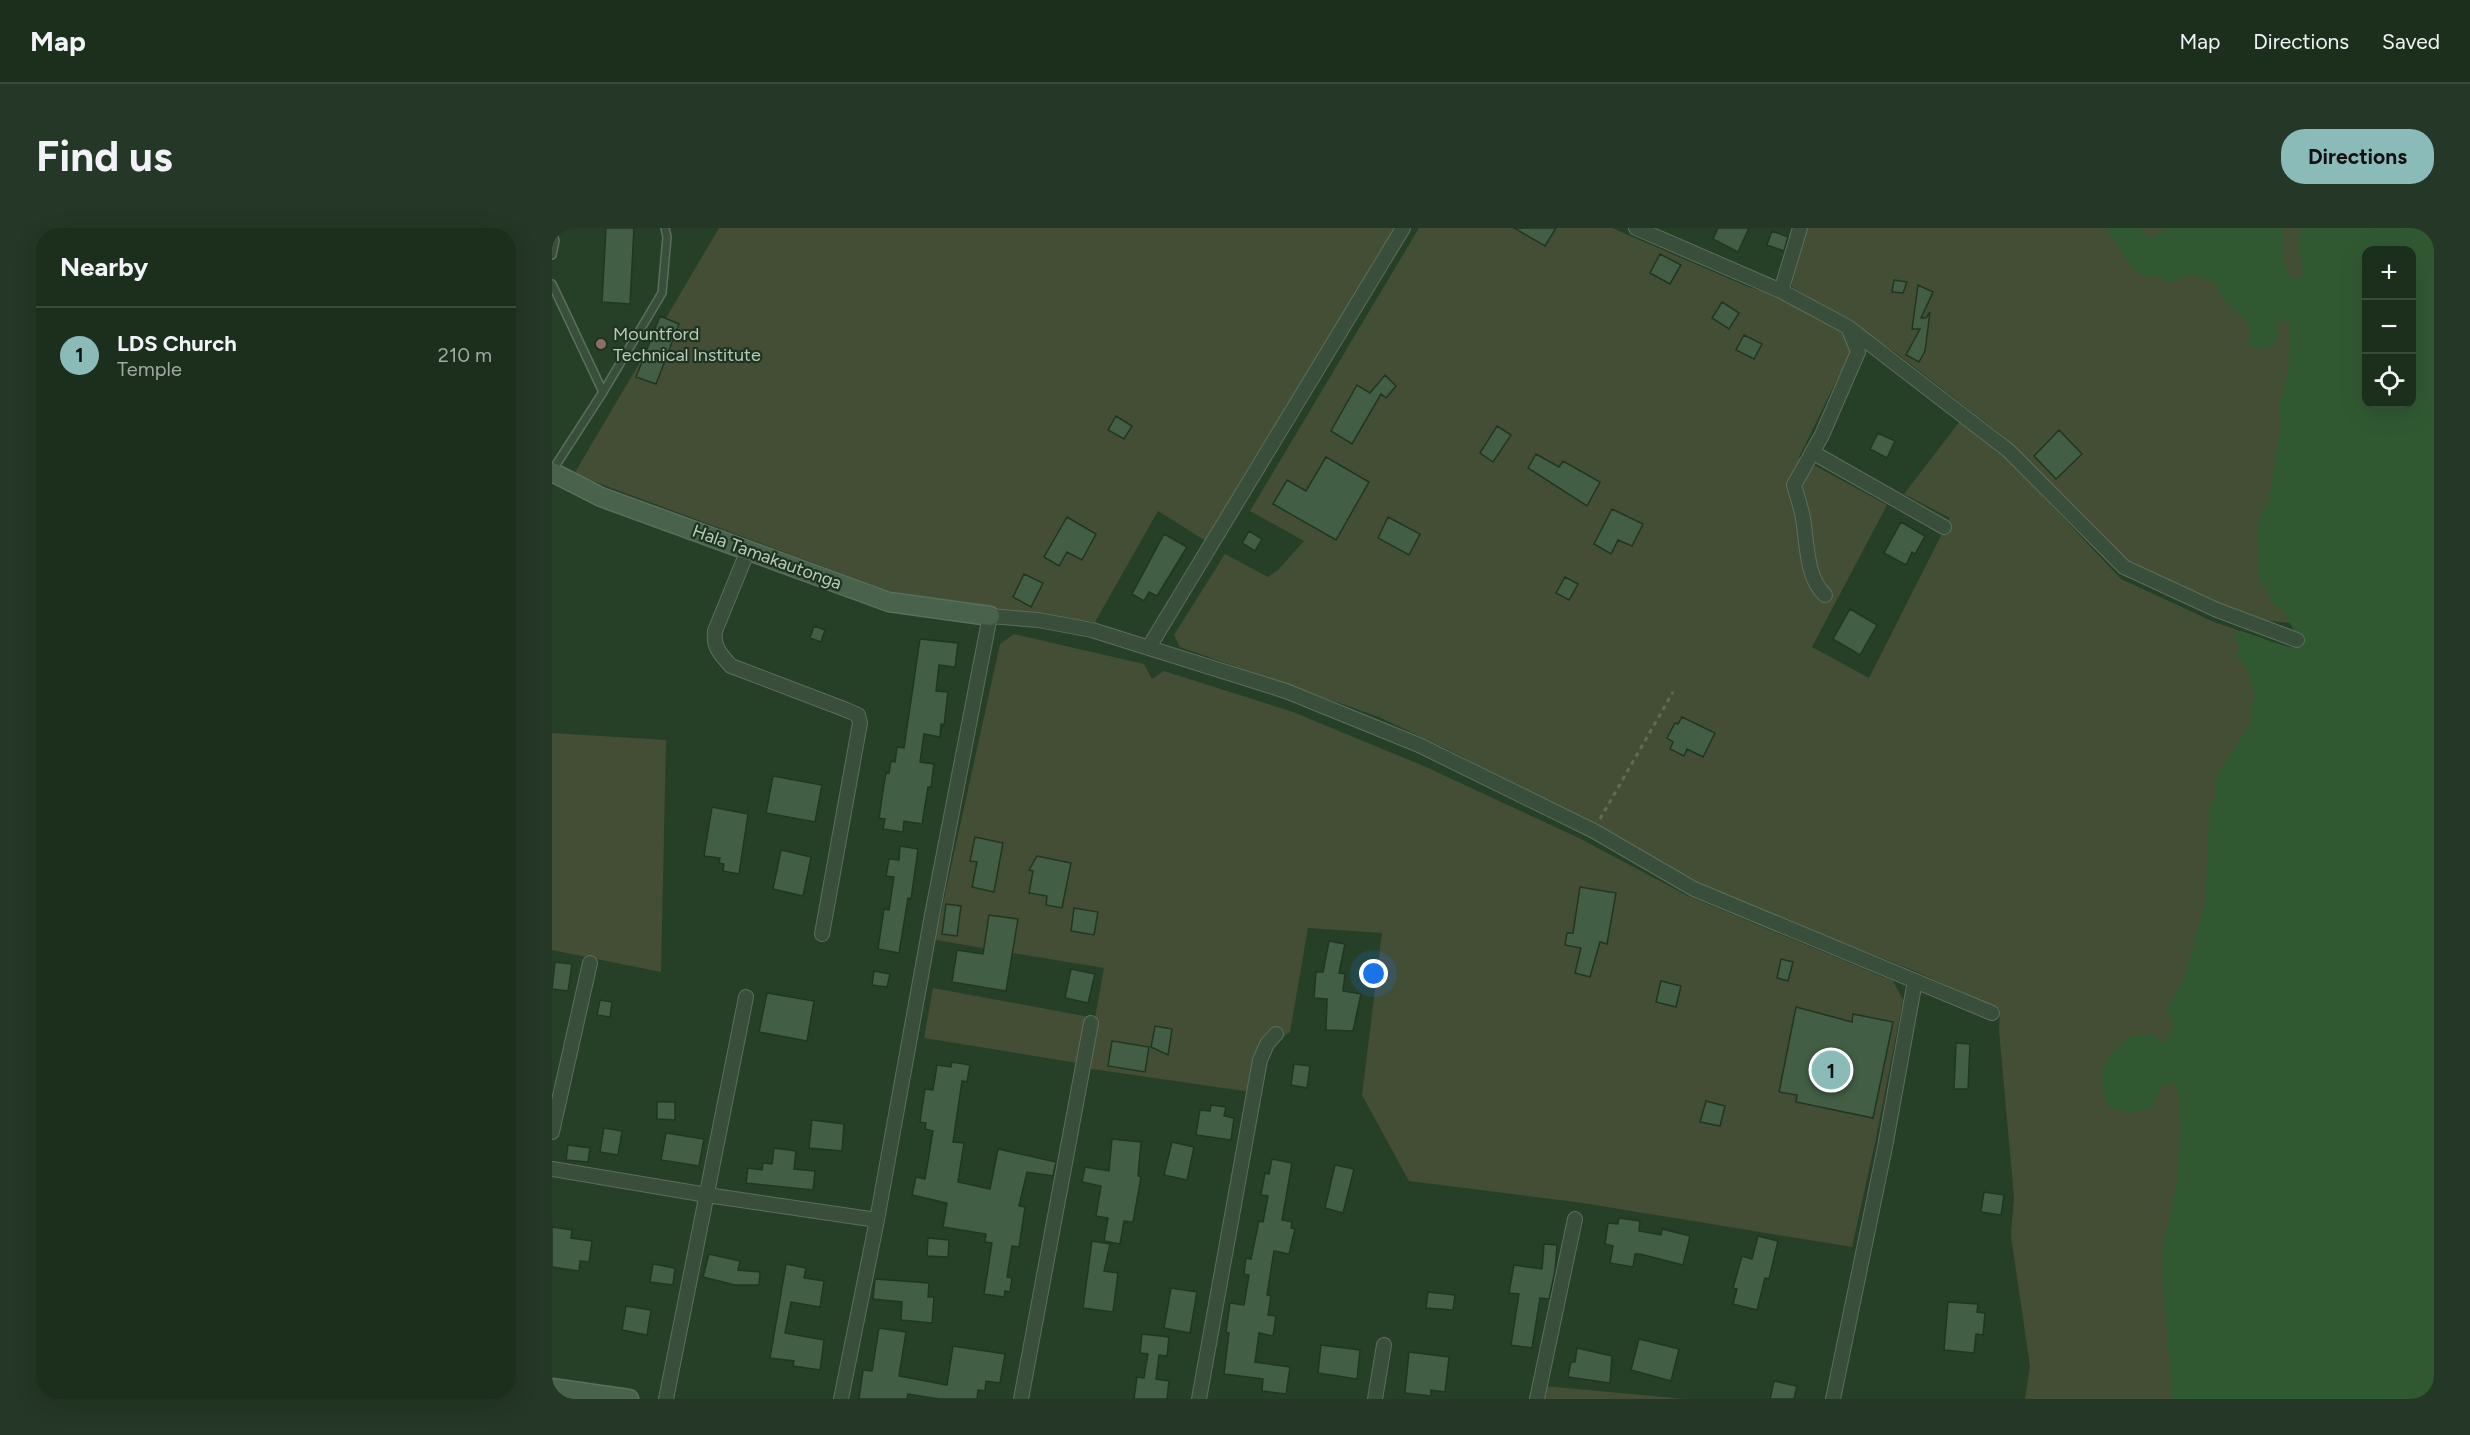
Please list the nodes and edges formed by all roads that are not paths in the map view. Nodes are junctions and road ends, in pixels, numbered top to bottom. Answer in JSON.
{"nodes":[{"id":1,"x":665,"y":228,"type":"edge"},
{"id":2,"x":1403,"y":228,"type":"edge"},
{"id":3,"x":1636,"y":228,"type":"edge"},
{"id":4,"x":1800,"y":228,"type":"edge"},
{"id":5,"x":552,"y":231,"type":"edge"},
{"id":6,"x":552,"y":255,"type":"edge"},
{"id":7,"x":552,"y":284,"type":"edge"},
{"id":8,"x":1781,"y":291,"type":"junction"},
{"id":9,"x":1848,"y":327,"type":"junction"},
{"id":10,"x":603,"y":392,"type":"junction"},
{"id":11,"x":1812,"y":452,"type":"junction"},
{"id":12,"x":552,"y":471,"type":"edge"},
{"id":13,"x":1944,"y":527,"type":"dead end"},
{"id":14,"x":748,"y":550,"type":"junction"},
{"id":15,"x":1826,"y":595,"type":"dead end"},
{"id":16,"x":990,"y":616,"type":"junction"},
{"id":17,"x":2297,"y":640,"type":"dead end"},
{"id":18,"x":1149,"y":647,"type":"junction"},
{"id":19,"x":822,"y":934,"type":"dead end"},
{"id":20,"x":590,"y":963,"type":"dead end"},
{"id":21,"x":1915,"y":981,"type":"junction"},
{"id":22,"x":746,"y":996,"type":"dead end"},
{"id":23,"x":1992,"y":1013,"type":"dead end"},
{"id":24,"x":1090,"y":1023,"type":"dead end"},
{"id":25,"x":1276,"y":1034,"type":"dead end"},
{"id":26,"x":552,"y":1132,"type":"edge"},
{"id":27,"x":552,"y":1169,"type":"edge"},
{"id":28,"x":707,"y":1195,"type":"junction"},
{"id":29,"x":1575,"y":1219,"type":"dead end"},
{"id":30,"x":878,"y":1220,"type":"junction"},
{"id":31,"x":1384,"y":1345,"type":"dead end"},
{"id":32,"x":552,"y":1388,"type":"edge"},
{"id":33,"x":629,"y":1399,"type":"edge"},
{"id":34,"x":666,"y":1399,"type":"edge"},
{"id":35,"x":841,"y":1399,"type":"edge"},
{"id":36,"x":1021,"y":1399,"type":"edge"},
{"id":37,"x":1199,"y":1399,"type":"edge"},
{"id":38,"x":1374,"y":1399,"type":"edge"},
{"id":39,"x":1537,"y":1399,"type":"edge"},
{"id":40,"x":1833,"y":1399,"type":"edge"}],
"edges":[{"from":1,"to":10,"type":"lane"},
{"from":2,"to":18,"type":"street"},
{"from":3,"to":8,"type":"street"},
{"from":4,"to":8,"type":"street"},
{"from":5,"to":6,"type":"lane"},
{"from":7,"to":10,"type":"lane"},
{"from":8,"to":9,"type":"street"},
{"from":9,"to":11,"type":"street"},
{"from":9,"to":17,"type":"street"},
{"from":10,"to":12,"type":"lane"},
{"from":11,"to":13,"type":"street"},
{"from":11,"to":15,"type":"street"},
{"from":12,"to":14,"type":"street","name":"Hala Tamakautonga"},
{"from":14,"to":16,"type":"street","name":"Hala Tamakautonga"},
{"from":14,"to":19,"type":"street"},
{"from":16,"to":18,"type":"street"},
{"from":16,"to":30,"type":"street"},
{"from":18,"to":21,"type":"street"},
{"from":20,"to":26,"type":"street"},
{"from":21,"to":23,"type":"street"},
{"from":21,"to":40,"type":"street"},
{"from":22,"to":28,"type":"street"},
{"from":24,"to":36,"type":"street"},
{"from":25,"to":37,"type":"street"},
{"from":27,"to":28,"type":"street"},
{"from":28,"to":30,"type":"street"},
{"from":28,"to":34,"type":"street"},
{"from":29,"to":39,"type":"street"},
{"from":30,"to":35,"type":"street"},
{"from":31,"to":38,"type":"street"},
{"from":32,"to":33,"type":"street"}]}
